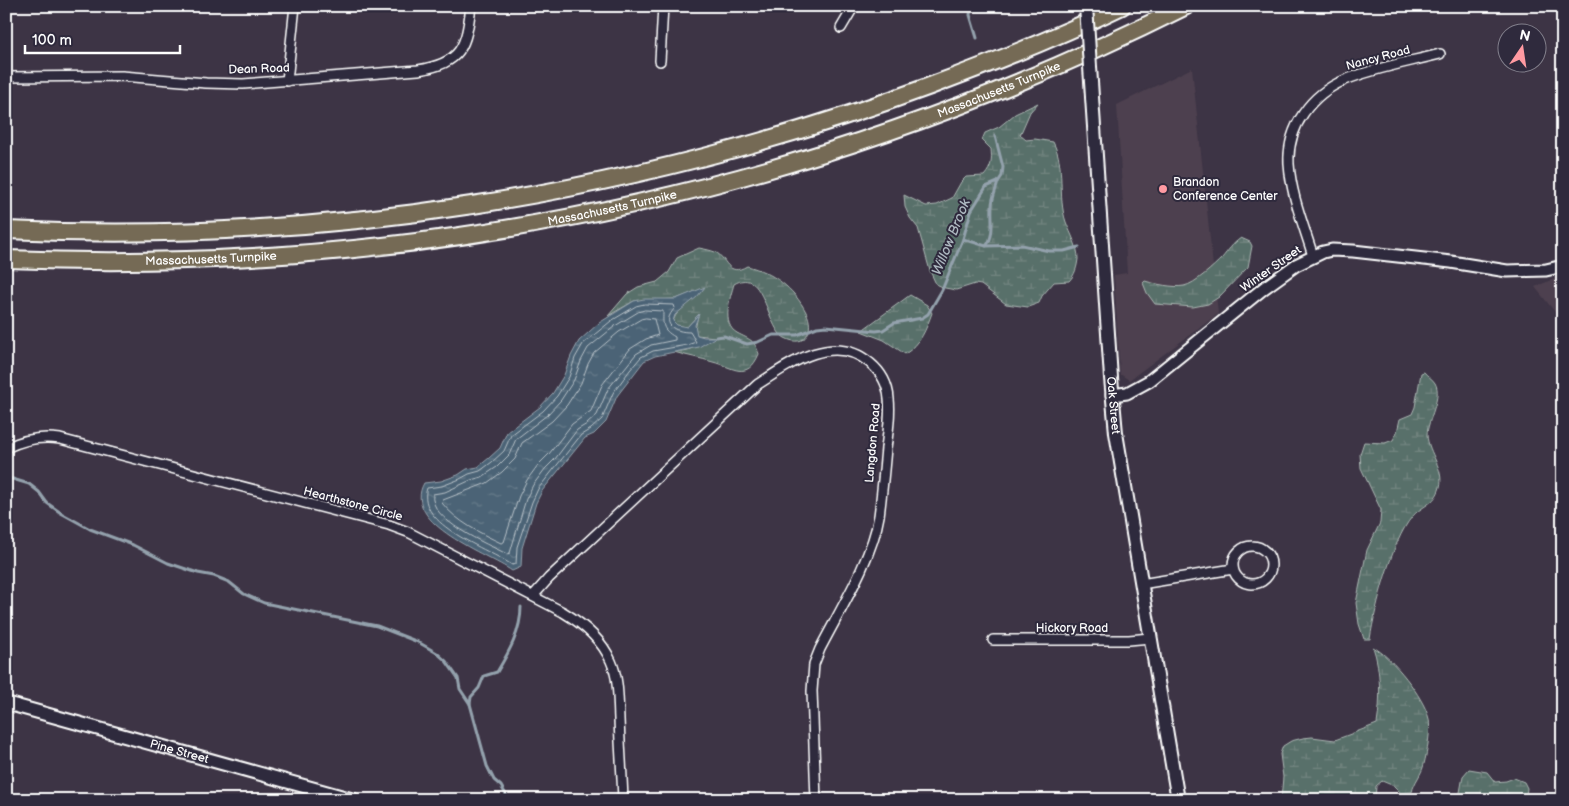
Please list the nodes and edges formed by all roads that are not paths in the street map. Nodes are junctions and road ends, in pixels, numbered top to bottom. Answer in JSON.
{"nodes":[{"id":1,"x":295,"y":6,"type":"edge"},
{"id":2,"x":471,"y":6,"type":"edge"},
{"id":3,"x":664,"y":6,"type":"edge"},
{"id":4,"x":854,"y":6,"type":"edge"},
{"id":5,"x":1086,"y":6,"type":"edge"},
{"id":6,"x":1122,"y":6,"type":"edge"},
{"id":7,"x":1186,"y":6,"type":"edge"},
{"id":8,"x":841,"y":28,"type":"dead end"},
{"id":9,"x":1440,"y":54,"type":"dead end"},
{"id":10,"x":660,"y":61,"type":"dead end"},
{"id":11,"x":6,"y":77,"type":"edge"},
{"id":12,"x":287,"y":81,"type":"junction"},
{"id":13,"x":6,"y":230,"type":"edge"},
{"id":14,"x":1313,"y":256,"type":"junction"},
{"id":15,"x":6,"y":258,"type":"edge"},
{"id":16,"x":1563,"y":266,"type":"edge"},
{"id":17,"x":1112,"y":395,"type":"junction"},
{"id":18,"x":6,"y":448,"type":"edge"},
{"id":19,"x":1233,"y":569,"type":"junction"},
{"id":20,"x":1141,"y":584,"type":"junction"},
{"id":21,"x":533,"y":596,"type":"junction"},
{"id":22,"x":1150,"y":638,"type":"junction"},
{"id":23,"x":993,"y":640,"type":"dead end"},
{"id":24,"x":6,"y":703,"type":"edge"},
{"id":25,"x":354,"y":800,"type":"edge"},
{"id":26,"x":623,"y":800,"type":"edge"},
{"id":27,"x":816,"y":800,"type":"edge"},
{"id":28,"x":1178,"y":800,"type":"edge"}],
"edges":[{"from":1,"to":12,"type":"street"},
{"from":2,"to":12,"type":"street","name":"Dean Road"},
{"from":3,"to":10,"type":"street"},
{"from":4,"to":8,"type":"street"},
{"from":5,"to":17,"type":"main road","name":"Oak Street","bridge":true},
{"from":6,"to":13,"type":"highway"},
{"from":7,"to":15,"type":"highway","name":"Massachusetts Turnpike"},
{"from":9,"to":14,"type":"street","name":"Nancy Road"},
{"from":11,"to":12,"type":"street","name":"Dean Road"},
{"from":14,"to":16,"type":"street","name":"Winter Street"},
{"from":14,"to":17,"type":"street","name":"Winter Street"},
{"from":17,"to":20,"type":"main road","name":"Oak Street"},
{"from":18,"to":21,"type":"street","name":"Hearthstone Circle"},
{"from":19,"to":19,"type":"street"},
{"from":19,"to":20,"type":"street"},
{"from":20,"to":22,"type":"main road","name":"Oak Street"},
{"from":21,"to":26,"type":"street","name":"Hearthstone Circle"},
{"from":21,"to":27,"type":"street","name":"Langdon Road"},
{"from":22,"to":23,"type":"street","name":"Hickory Road"},
{"from":22,"to":28,"type":"main road","name":"Oak Street"},
{"from":24,"to":25,"type":"main road","name":"Pine Street"}]}
